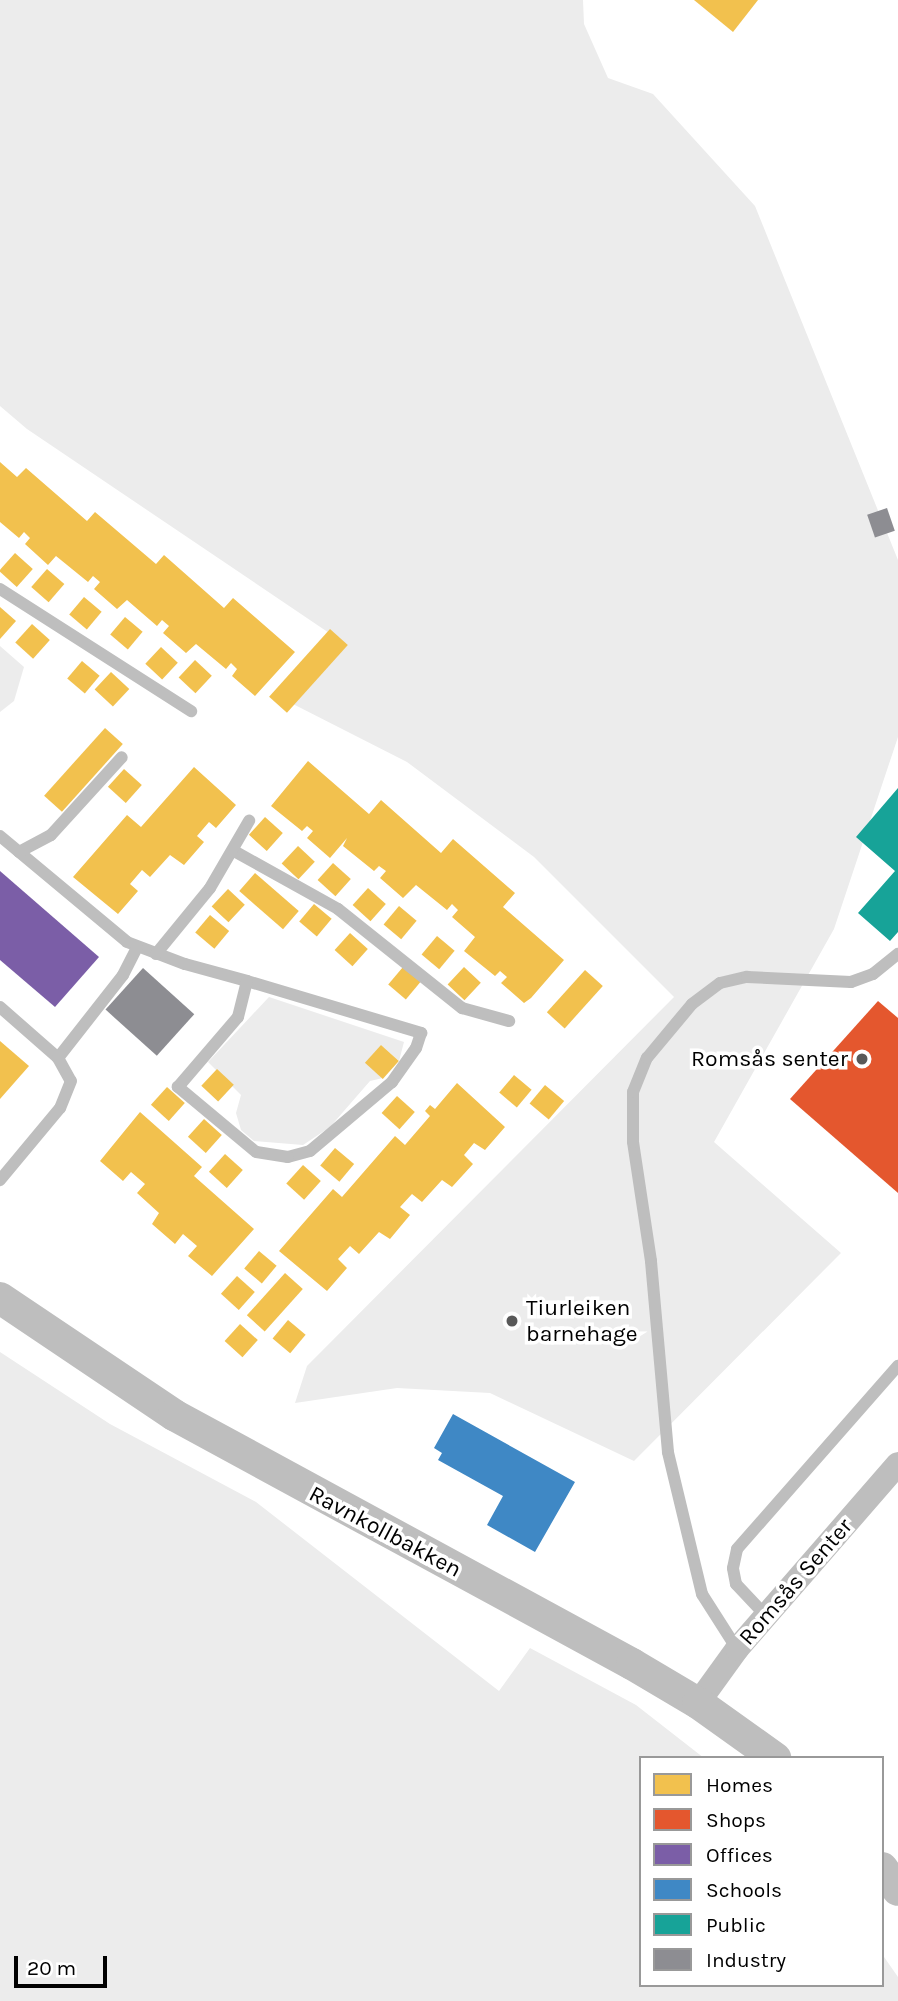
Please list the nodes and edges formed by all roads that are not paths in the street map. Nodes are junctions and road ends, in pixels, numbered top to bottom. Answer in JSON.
{"nodes":[{"id":1,"x":0,"y":589,"type":"edge"},
{"id":2,"x":191,"y":711,"type":"dead end"},
{"id":3,"x":122,"y":757,"type":"dead end"},
{"id":4,"x":249,"y":821,"type":"dead end"},
{"id":5,"x":0,"y":836,"type":"edge"},
{"id":6,"x":234,"y":851,"type":"junction"},
{"id":7,"x":19,"y":852,"type":"junction"},
{"id":8,"x":137,"y":947,"type":"junction"},
{"id":9,"x":156,"y":954,"type":"junction"},
{"id":10,"x":898,"y":954,"type":"edge"},
{"id":11,"x":247,"y":981,"type":"junction"},
{"id":12,"x":0,"y":1007,"type":"edge"},
{"id":13,"x":509,"y":1021,"type":"dead end"},
{"id":14,"x":58,"y":1058,"type":"junction"},
{"id":15,"x":0,"y":1180,"type":"edge"},
{"id":16,"x":0,"y":1298,"type":"edge"},
{"id":17,"x":898,"y":1366,"type":"edge"},
{"id":18,"x":898,"y":1464,"type":"edge"},
{"id":19,"x":766,"y":1616,"type":"junction"},
{"id":20,"x":737,"y":1649,"type":"junction"},
{"id":21,"x":698,"y":1703,"type":"junction"},
{"id":22,"x":772,"y":1756,"type":"edge"},
{"id":23,"x":884,"y":1871,"type":"edge"},
{"id":24,"x":898,"y":1890,"type":"edge"}],
"edges":[{"from":1,"to":2,"type":"lane"},
{"from":3,"to":7,"type":"lane"},
{"from":4,"to":6,"type":"lane"},
{"from":5,"to":7,"type":"lane"},
{"from":6,"to":9,"type":"lane"},
{"from":6,"to":13,"type":"lane"},
{"from":7,"to":8,"type":"lane"},
{"from":8,"to":9,"type":"lane"},
{"from":8,"to":14,"type":"lane"},
{"from":9,"to":11,"type":"lane"},
{"from":10,"to":20,"type":"lane"},
{"from":11,"to":11,"type":"lane"},
{"from":12,"to":14,"type":"lane"},
{"from":14,"to":15,"type":"lane"},
{"from":16,"to":21,"type":"street","name":"Ravnkollbakken"},
{"from":17,"to":19,"type":"lane"},
{"from":18,"to":19,"type":"street","name":"Romsås Senter"},
{"from":19,"to":20,"type":"street","name":"Romsås Senter"},
{"from":20,"to":21,"type":"street","name":"Romsås Senter"},
{"from":21,"to":22,"type":"street","name":"Ravnkollbakken"},
{"from":23,"to":24,"type":"street"}]}
